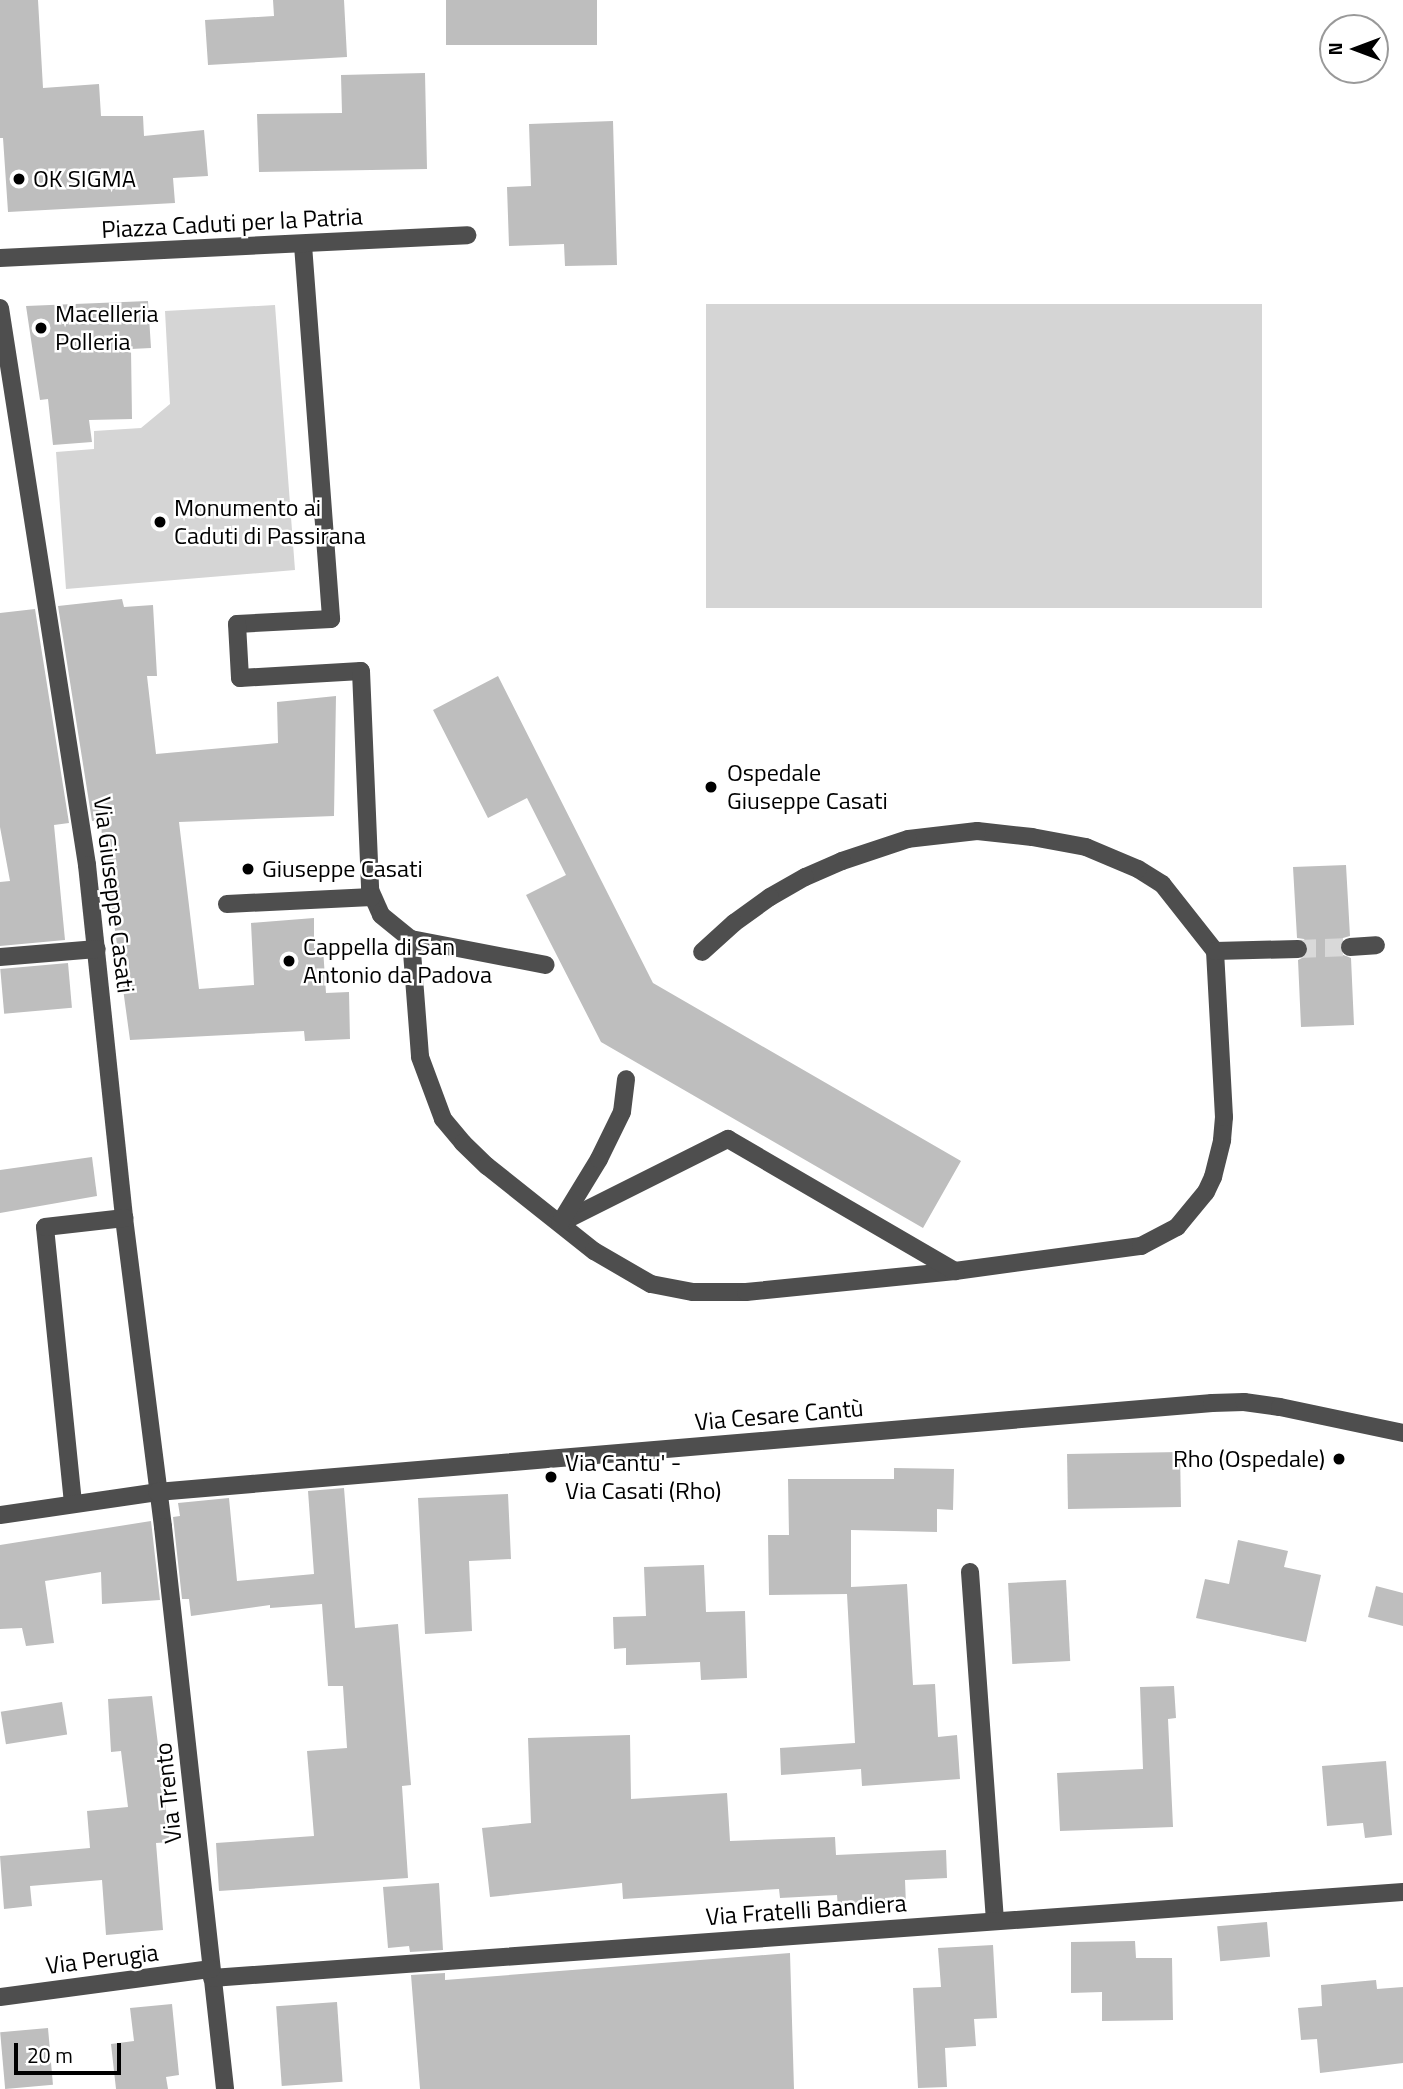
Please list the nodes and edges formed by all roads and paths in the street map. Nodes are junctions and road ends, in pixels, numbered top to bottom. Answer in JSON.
{"nodes":[{"id":1,"x":467,"y":235,"type":"dead end"},
{"id":2,"x":303,"y":245,"type":"junction"},
{"id":3,"x":0,"y":258,"type":"edge"},
{"id":4,"x":0,"y":308,"type":"edge"},
{"id":5,"x":372,"y":897,"type":"junction"},
{"id":6,"x":227,"y":904,"type":"dead end"},
{"id":7,"x":411,"y":939,"type":"junction"},
{"id":8,"x":1376,"y":945,"type":"dead end"},
{"id":9,"x":1350,"y":947,"type":"tunnel mouth"},
{"id":10,"x":97,"y":949,"type":"junction"},
{"id":11,"x":1298,"y":949,"type":"tunnel mouth"},
{"id":12,"x":1215,"y":951,"type":"junction"},
{"id":13,"x":702,"y":952,"type":"dead end"},
{"id":14,"x":0,"y":957,"type":"edge"},
{"id":15,"x":546,"y":965,"type":"dead end"},
{"id":16,"x":626,"y":1079,"type":"dead end"},
{"id":17,"x":124,"y":1218,"type":"junction"},
{"id":18,"x":560,"y":1223,"type":"junction"},
{"id":19,"x":956,"y":1271,"type":"junction"},
{"id":20,"x":1403,"y":1433,"type":"edge"},
{"id":21,"x":157,"y":1492,"type":"junction"},
{"id":22,"x":73,"y":1503,"type":"junction"},
{"id":23,"x":0,"y":1515,"type":"edge"},
{"id":24,"x":970,"y":1572,"type":"dead end"},
{"id":25,"x":1403,"y":1892,"type":"edge"},
{"id":26,"x":995,"y":1920,"type":"junction"},
{"id":27,"x":212,"y":1974,"type":"junction"},
{"id":28,"x":0,"y":1997,"type":"edge"},
{"id":29,"x":225,"y":2089,"type":"edge"}],
"edges":[{"from":1,"to":2,"type":"street","name":"Piazza Caduti per la Patria"},
{"from":2,"to":3,"type":"street","name":"Piazza Caduti per la Patria"},
{"from":2,"to":5,"type":"street"},
{"from":4,"to":10,"type":"street","name":"Via Giuseppe Casati"},
{"from":5,"to":6,"type":"street"},
{"from":5,"to":7,"type":"street"},
{"from":7,"to":15,"type":"street"},
{"from":7,"to":18,"type":"street"},
{"from":8,"to":9,"type":"street"},
{"from":10,"to":14,"type":"street"},
{"from":10,"to":17,"type":"street","name":"Via Giuseppe Casati"},
{"from":11,"to":12,"type":"street"},
{"from":12,"to":13,"type":"street"},
{"from":12,"to":19,"type":"street"},
{"from":16,"to":18,"type":"street"},
{"from":17,"to":21,"type":"street","name":"Via Giuseppe Casati"},
{"from":17,"to":22,"type":"street"},
{"from":18,"to":19,"type":"street"},
{"from":18,"to":19,"type":"street"},
{"from":20,"to":21,"type":"street","name":"Via Cesare Cantù"},
{"from":21,"to":22,"type":"street","name":"Via Cesare Cantù"},
{"from":21,"to":27,"type":"street","name":"Via Trento"},
{"from":22,"to":23,"type":"street","name":"Via Cesare Cantù"},
{"from":24,"to":26,"type":"street"},
{"from":25,"to":26,"type":"street","name":"Via Fratelli Bandiera"},
{"from":26,"to":27,"type":"street","name":"Via Fratelli Bandiera"},
{"from":27,"to":28,"type":"street","name":"Via Perugia"},
{"from":27,"to":29,"type":"street","name":"Via Trento"}]}
